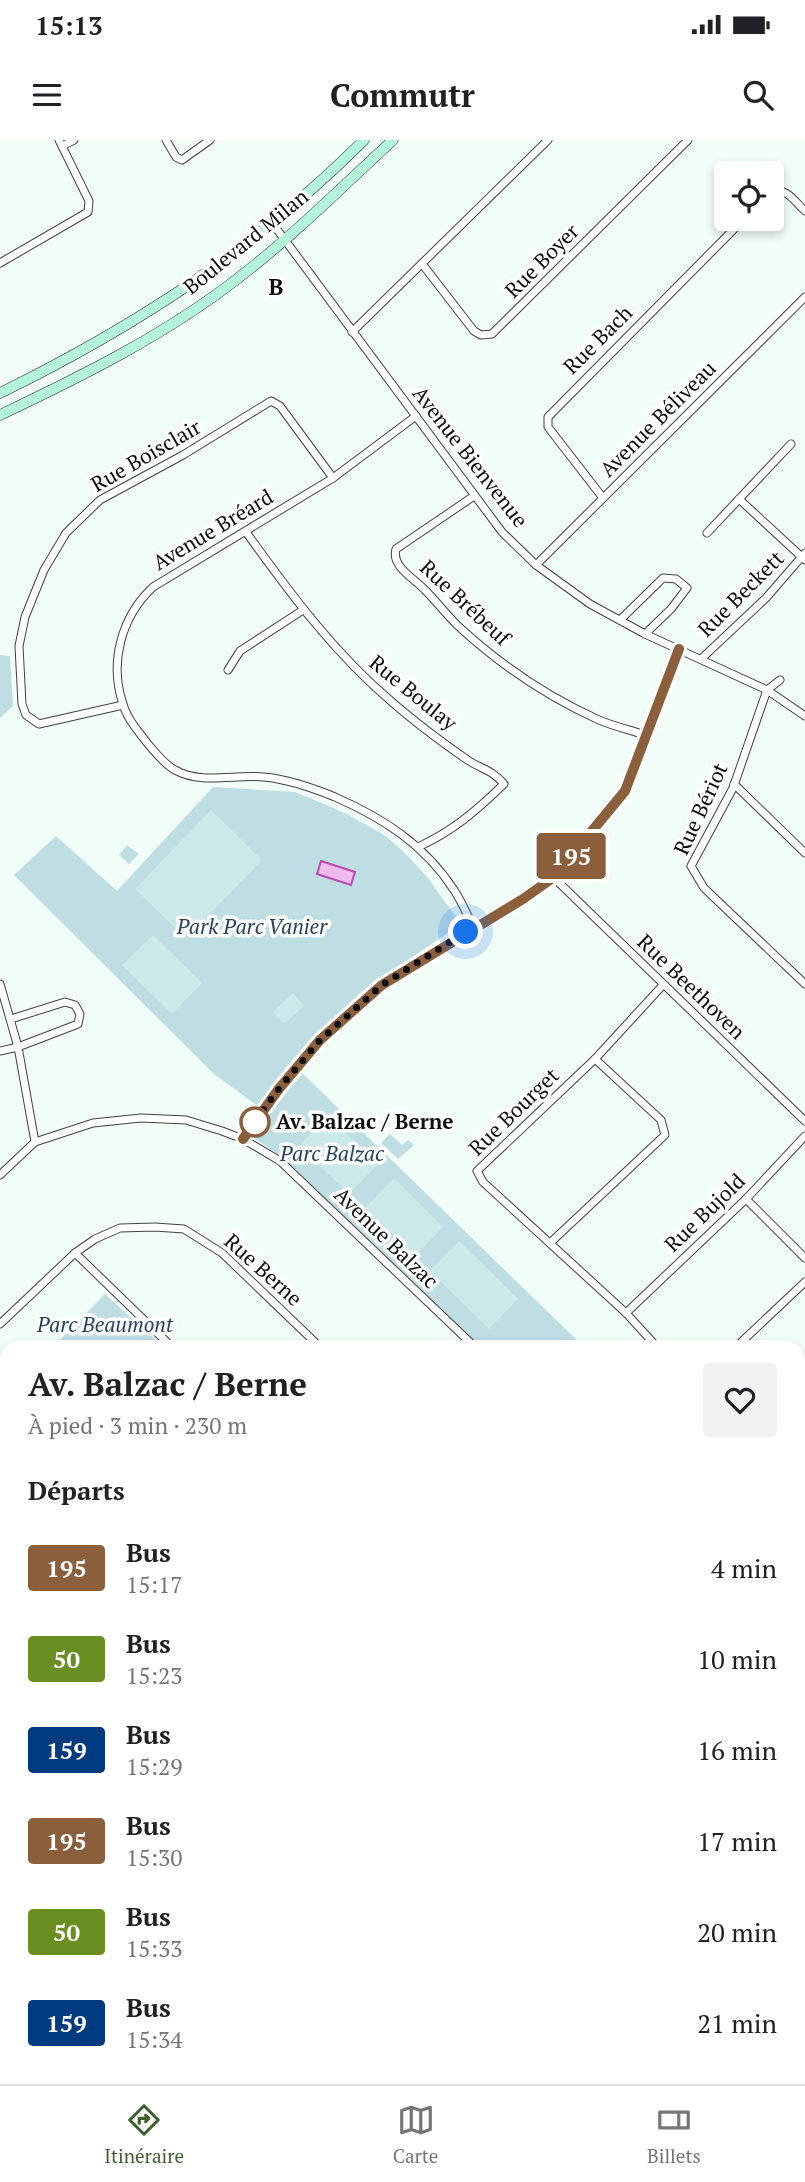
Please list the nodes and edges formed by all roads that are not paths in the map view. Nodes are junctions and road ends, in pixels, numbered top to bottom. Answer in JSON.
{"nodes":[{"id":1,"x":74,"y":140,"type":"edge"},
{"id":2,"x":166,"y":140,"type":"edge"},
{"id":3,"x":210,"y":140,"type":"edge"},
{"id":4,"x":364,"y":140,"type":"edge"},
{"id":5,"x":393,"y":140,"type":"edge"},
{"id":6,"x":548,"y":140,"type":"edge"},
{"id":7,"x":688,"y":140,"type":"edge"},
{"id":8,"x":61,"y":143,"type":"edge"},
{"id":9,"x":784,"y":192,"type":"edge"},
{"id":10,"x":805,"y":211,"type":"edge"},
{"id":11,"x":273,"y":224,"type":"junction"},
{"id":12,"x":732,"y":231,"type":"edge"},
{"id":13,"x":284,"y":239,"type":"junction"},
{"id":14,"x":0,"y":263,"type":"edge"},
{"id":15,"x":423,"y":265,"type":"junction"},
{"id":16,"x":805,"y":298,"type":"edge"},
{"id":17,"x":352,"y":332,"type":"junction"},
{"id":18,"x":0,"y":393,"type":"edge"},
{"id":19,"x":0,"y":415,"type":"edge"},
{"id":20,"x":416,"y":416,"type":"junction"},
{"id":21,"x":791,"y":444,"type":"dead end"},
{"id":22,"x":333,"y":478,"type":"junction"},
{"id":23,"x":474,"y":496,"type":"junction"},
{"id":24,"x":603,"y":498,"type":"junction"},
{"id":25,"x":739,"y":499,"type":"junction"},
{"id":26,"x":246,"y":533,"type":"junction"},
{"id":27,"x":708,"y":533,"type":"dead end"},
{"id":28,"x":804,"y":557,"type":"edge"},
{"id":29,"x":536,"y":565,"type":"junction"},
{"id":30,"x":303,"y":610,"type":"junction"},
{"id":31,"x":620,"y":621,"type":"junction"},
{"id":32,"x":645,"y":634,"type":"junction"},
{"id":33,"x":679,"y":649,"type":"junction"},
{"id":34,"x":701,"y":659,"type":"junction"},
{"id":35,"x":229,"y":670,"type":"dead end"},
{"id":36,"x":780,"y":680,"type":"dead end"},
{"id":37,"x":767,"y":690,"type":"junction"},
{"id":38,"x":123,"y":705,"type":"junction"},
{"id":39,"x":805,"y":716,"type":"edge"},
{"id":40,"x":645,"y":735,"type":"junction"},
{"id":41,"x":734,"y":785,"type":"junction"},
{"id":42,"x":418,"y":847,"type":"junction"},
{"id":43,"x":805,"y":853,"type":"edge"},
{"id":44,"x":554,"y":877,"type":"junction"},
{"id":45,"x":474,"y":928,"type":"junction"},
{"id":46,"x":0,"y":984,"type":"edge"},
{"id":47,"x":805,"y":984,"type":"edge"},
{"id":48,"x":663,"y":985,"type":"junction"},
{"id":49,"x":10,"y":1019,"type":"junction"},
{"id":50,"x":18,"y":1047,"type":"junction"},
{"id":51,"x":0,"y":1051,"type":"edge"},
{"id":52,"x":595,"y":1059,"type":"junction"},
{"id":53,"x":805,"y":1121,"type":"edge"},
{"id":54,"x":805,"y":1136,"type":"edge"},
{"id":55,"x":243,"y":1139,"type":"junction"},
{"id":56,"x":35,"y":1142,"type":"junction"},
{"id":57,"x":0,"y":1175,"type":"edge"},
{"id":58,"x":746,"y":1199,"type":"junction"},
{"id":59,"x":550,"y":1243,"type":"junction"},
{"id":60,"x":75,"y":1253,"type":"junction"},
{"id":61,"x":805,"y":1258,"type":"edge"},
{"id":62,"x":805,"y":1282,"type":"edge"},
{"id":63,"x":626,"y":1313,"type":"junction"},
{"id":64,"x":0,"y":1324,"type":"edge"},
{"id":65,"x":165,"y":1340,"type":"edge"},
{"id":66,"x":313,"y":1340,"type":"edge"},
{"id":67,"x":468,"y":1340,"type":"edge"},
{"id":68,"x":651,"y":1340,"type":"edge"},
{"id":69,"x":743,"y":1340,"type":"edge"}],
"edges":[{"from":1,"to":8,"type":"street"},
{"from":2,"to":3,"type":"street"},
{"from":4,"to":11,"type":"main road","name":"Boulevard Milan"},
{"from":5,"to":13,"type":"main road","name":"Boulevard Milan"},
{"from":6,"to":15,"type":"street"},
{"from":7,"to":15,"type":"street","name":"Rue Boyer"},
{"from":8,"to":14,"type":"street"},
{"from":9,"to":10,"type":"street"},
{"from":11,"to":13,"type":"street","name":"Avenue Bienvenue"},
{"from":11,"to":18,"type":"main road","name":"Boulevard Milan"},
{"from":12,"to":24,"type":"street","name":"Rue Bach"},
{"from":13,"to":17,"type":"street","name":"Avenue Bienvenue"},
{"from":13,"to":19,"type":"main road","name":"Boulevard Milan"},
{"from":15,"to":17,"type":"street"},
{"from":16,"to":24,"type":"street","name":"Avenue Béliveau"},
{"from":17,"to":20,"type":"street","name":"Avenue Bienvenue"},
{"from":20,"to":22,"type":"street","name":"Avenue Bréard"},
{"from":20,"to":23,"type":"street","name":"Avenue Bienvenue"},
{"from":21,"to":25,"type":"street"},
{"from":22,"to":26,"type":"street","name":"Avenue Bréard"},
{"from":22,"to":38,"type":"street","name":"Rue Boisclair"},
{"from":23,"to":29,"type":"street","name":"Avenue Bienvenue"},
{"from":23,"to":40,"type":"street","name":"Rue Brébeuf"},
{"from":24,"to":29,"type":"street","name":"Avenue Béliveau"},
{"from":25,"to":27,"type":"street"},
{"from":25,"to":28,"type":"street"},
{"from":26,"to":30,"type":"street","name":"Rue Boulay"},
{"from":26,"to":38,"type":"street","name":"Avenue Bréard"},
{"from":28,"to":34,"type":"street","name":"Rue Beckett"},
{"from":29,"to":31,"type":"street","name":"Avenue Bienvenue"},
{"from":30,"to":35,"type":"street"},
{"from":30,"to":42,"type":"street","name":"Rue Boulay"},
{"from":31,"to":32,"type":"street","name":"Avenue Bienvenue"},
{"from":31,"to":32,"type":"street"},
{"from":32,"to":33,"type":"street","name":"Avenue Bienvenue"},
{"from":33,"to":34,"type":"street","name":"Avenue Bienvenue"},
{"from":33,"to":40,"type":"street"},
{"from":34,"to":37,"type":"street","name":"Avenue Bienvenue"},
{"from":36,"to":37,"type":"street"},
{"from":37,"to":39,"type":"street","name":"Avenue Bienvenue"},
{"from":37,"to":41,"type":"street","name":"Rue Bériot"},
{"from":38,"to":42,"type":"street","name":"Avenue Bréard"},
{"from":40,"to":44,"type":"street"},
{"from":41,"to":43,"type":"street"},
{"from":41,"to":47,"type":"street","name":"Rue Bériot"},
{"from":42,"to":45,"type":"street","name":"Avenue Bréard"},
{"from":44,"to":45,"type":"street"},
{"from":44,"to":48,"type":"street","name":"Rue Beethoven"},
{"from":45,"to":55,"type":"street"},
{"from":46,"to":49,"type":"street"},
{"from":48,"to":52,"type":"street","name":"Rue Bourget"},
{"from":48,"to":53,"type":"street","name":"Rue Beethoven"},
{"from":49,"to":50,"type":"street"},
{"from":49,"to":50,"type":"street"},
{"from":50,"to":51,"type":"street"},
{"from":50,"to":56,"type":"street"},
{"from":52,"to":59,"type":"street"},
{"from":52,"to":59,"type":"street","name":"Rue Bourget"},
{"from":54,"to":58,"type":"street","name":"Rue Bujold"},
{"from":55,"to":56,"type":"street","name":"Avenue Balzac"},
{"from":55,"to":67,"type":"street","name":"Avenue Balzac"},
{"from":56,"to":57,"type":"street","name":"Avenue Balzac"},
{"from":58,"to":61,"type":"street"},
{"from":58,"to":63,"type":"street","name":"Rue Bujold"},
{"from":59,"to":63,"type":"street","name":"Rue Bourget"},
{"from":60,"to":64,"type":"street","name":"Rue Berne"},
{"from":60,"to":65,"type":"street"},
{"from":60,"to":66,"type":"street","name":"Rue Berne"},
{"from":62,"to":69,"type":"street"},
{"from":63,"to":68,"type":"street","name":"Rue Bourget"}]}
